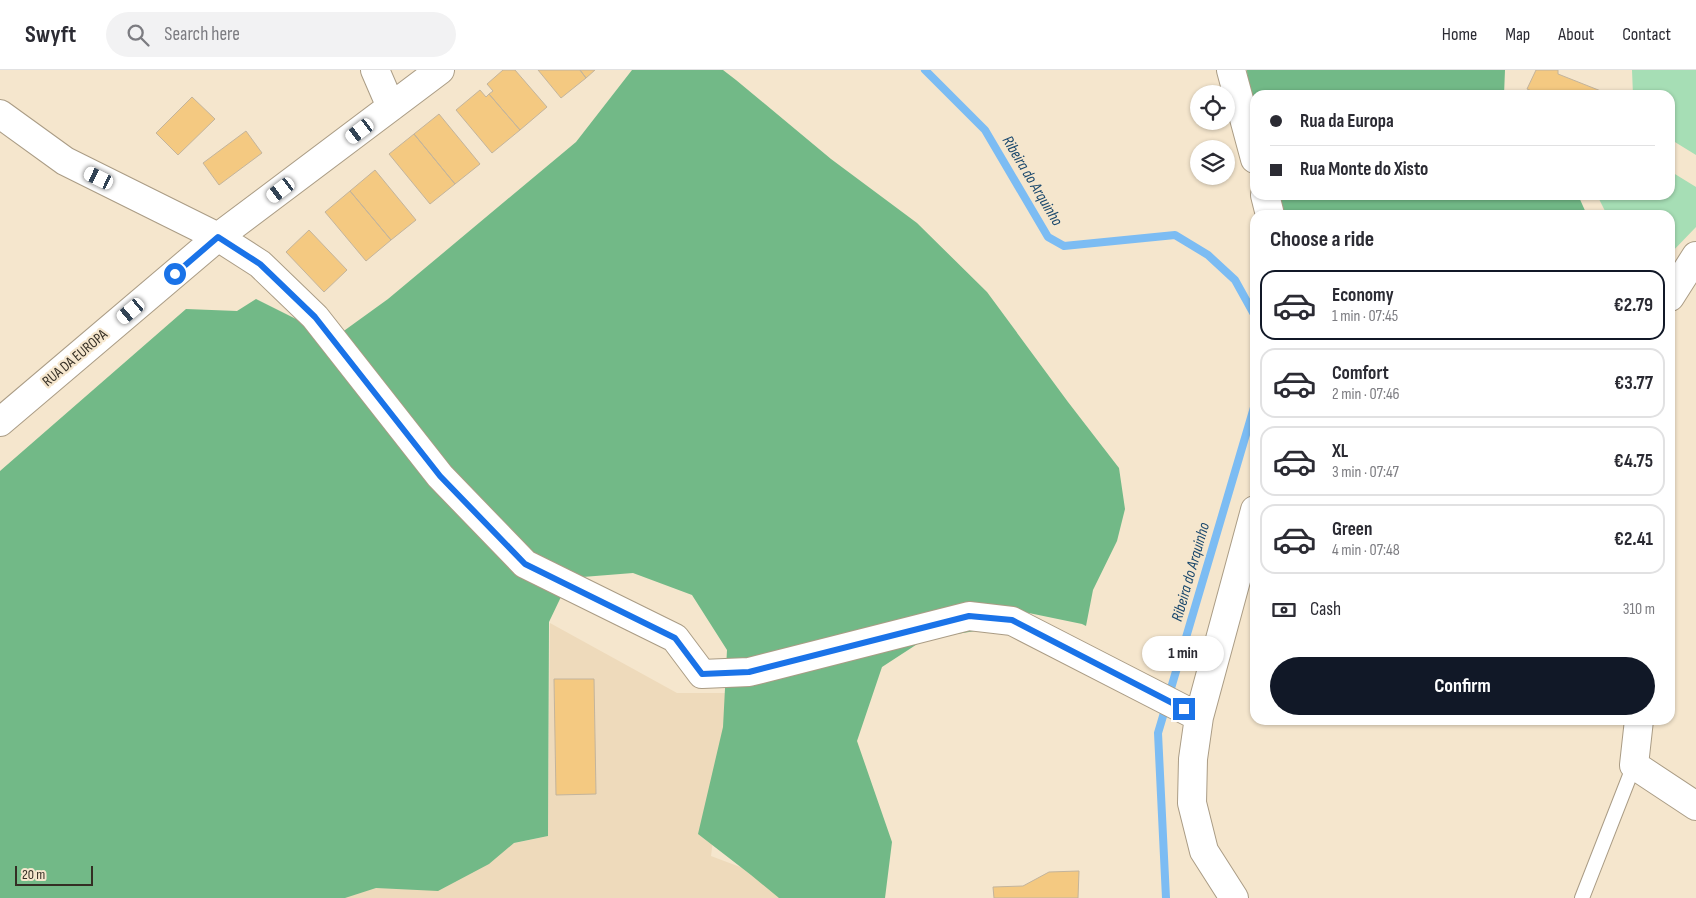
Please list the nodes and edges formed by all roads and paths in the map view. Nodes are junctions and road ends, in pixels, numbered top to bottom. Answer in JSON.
{"nodes":[{"id":1,"x":375,"y":70,"type":"edge"},
{"id":2,"x":440,"y":70,"type":"edge"},
{"id":3,"x":1231,"y":70,"type":"edge"},
{"id":4,"x":391,"y":107,"type":"junction"},
{"id":5,"x":0,"y":114,"type":"edge"},
{"id":6,"x":1250,"y":140,"type":"edge"},
{"id":7,"x":218,"y":237,"type":"junction"},
{"id":8,"x":1696,"y":256,"type":"edge"},
{"id":9,"x":1675,"y":289,"type":"edge"},
{"id":10,"x":0,"y":422,"type":"edge"},
{"id":11,"x":1250,"y":526,"type":"edge"},
{"id":12,"x":1192,"y":713,"type":"junction"},
{"id":13,"x":1638,"y":725,"type":"edge"},
{"id":14,"x":1634,"y":765,"type":"junction"},
{"id":15,"x":1696,"y":806,"type":"edge"},
{"id":16,"x":1234,"y":898,"type":"edge"},
{"id":17,"x":1582,"y":898,"type":"edge"}],
"edges":[{"from":1,"to":4,"type":"street"},
{"from":2,"to":4,"type":"street","name":"RUA DA EUROPA"},
{"from":3,"to":6,"type":"street"},
{"from":4,"to":7,"type":"street","name":"RUA DA EUROPA"},
{"from":5,"to":7,"type":"street"},
{"from":7,"to":10,"type":"street","name":"RUA DA EUROPA"},
{"from":7,"to":12,"type":"street"},
{"from":8,"to":9,"type":"street"},
{"from":11,"to":12,"type":"street"},
{"from":12,"to":16,"type":"street"},
{"from":13,"to":14,"type":"street"},
{"from":14,"to":15,"type":"street"},
{"from":14,"to":17,"type":"lane"}]}
